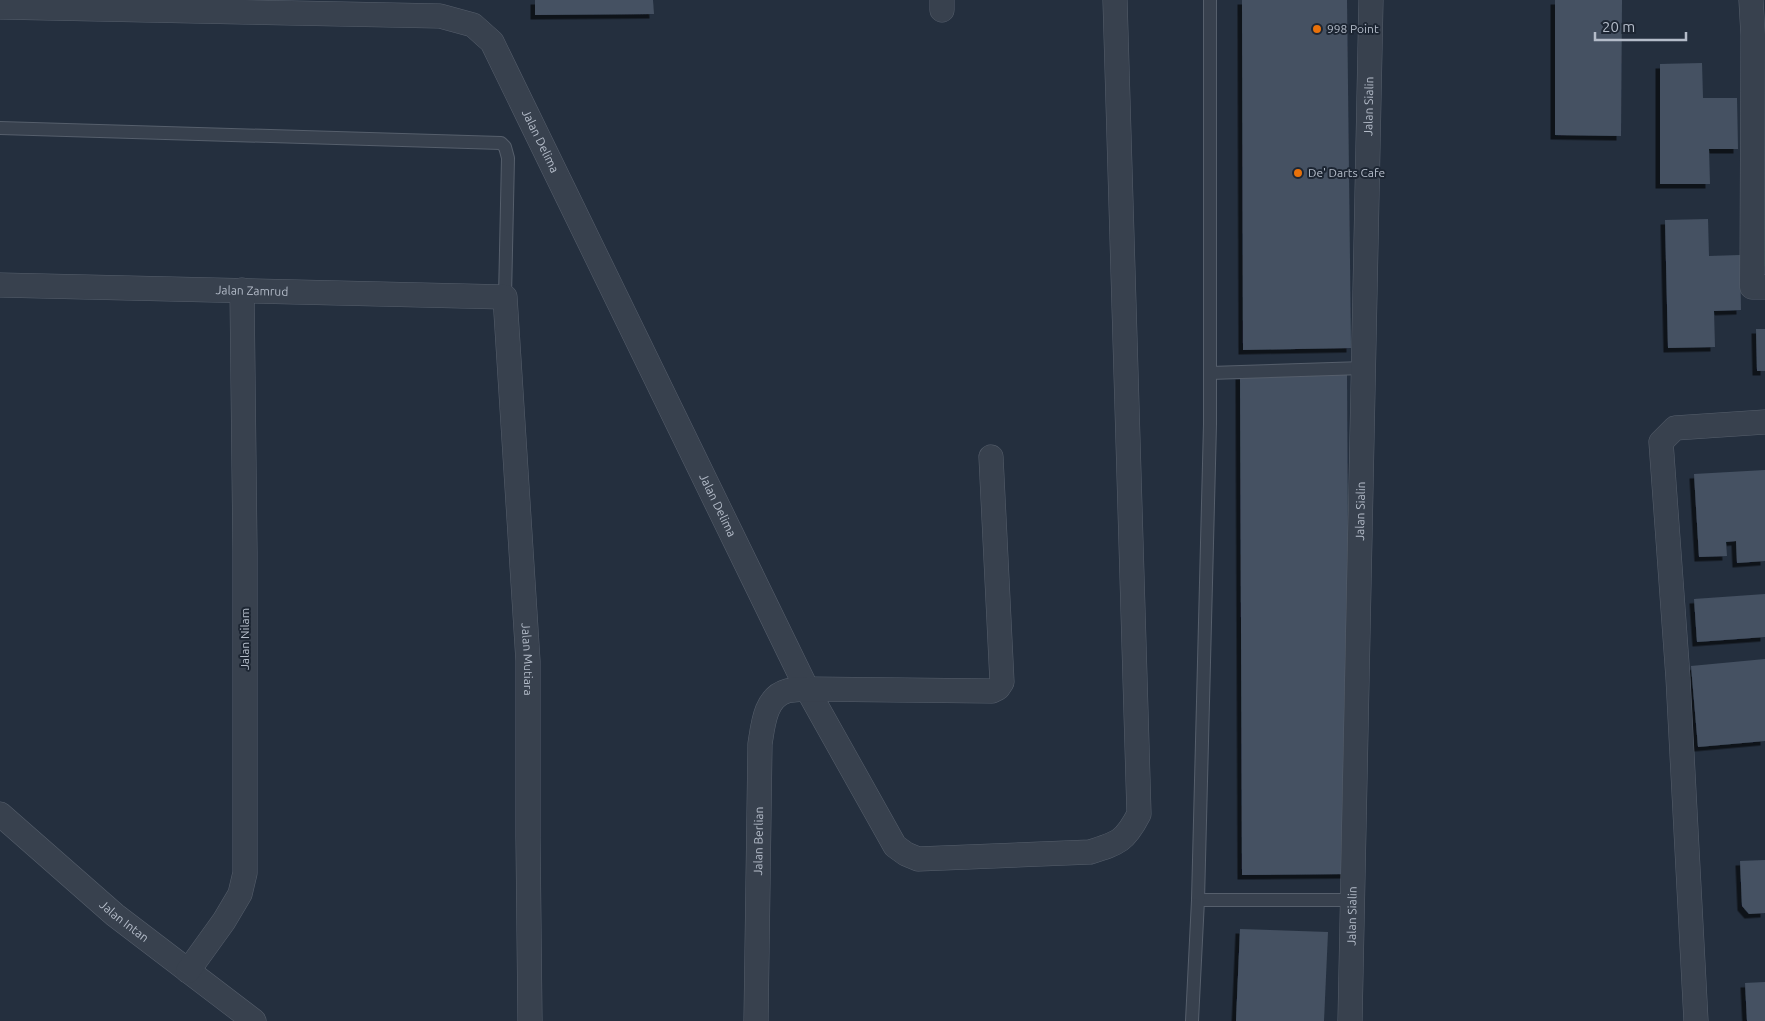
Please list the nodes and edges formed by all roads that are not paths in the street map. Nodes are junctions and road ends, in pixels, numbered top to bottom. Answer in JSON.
{"nodes":[{"id":1,"x":1114,"y":0,"type":"edge"},
{"id":2,"x":1210,"y":0,"type":"edge"},
{"id":3,"x":1371,"y":0,"type":"edge"},
{"id":4,"x":1751,"y":0,"type":"edge"},
{"id":5,"x":0,"y":7,"type":"edge"},
{"id":6,"x":440,"y":8,"type":"edge"},
{"id":7,"x":0,"y":128,"type":"edge"},
{"id":8,"x":0,"y":285,"type":"edge"},
{"id":9,"x":1765,"y":287,"type":"edge"},
{"id":10,"x":242,"y":290,"type":"junction"},
{"id":11,"x":505,"y":296,"type":"junction"},
{"id":12,"x":1363,"y":368,"type":"junction"},
{"id":13,"x":1210,"y":373,"type":"junction"},
{"id":14,"x":1765,"y":422,"type":"edge"},
{"id":15,"x":991,"y":457,"type":"dead end"},
{"id":16,"x":807,"y":689,"type":"junction"},
{"id":17,"x":0,"y":814,"type":"edge"},
{"id":18,"x":1198,"y":900,"type":"junction"},
{"id":19,"x":1353,"y":900,"type":"junction"},
{"id":20,"x":188,"y":971,"type":"junction"},
{"id":21,"x":254,"y":1021,"type":"edge"},
{"id":22,"x":530,"y":1021,"type":"edge"},
{"id":23,"x":756,"y":1021,"type":"edge"},
{"id":24,"x":1192,"y":1021,"type":"edge"},
{"id":25,"x":1350,"y":1021,"type":"edge"},
{"id":26,"x":1696,"y":1021,"type":"edge"}],
"edges":[{"from":1,"to":16,"type":"street","name":"Jalan Delima"},
{"from":2,"to":13,"type":"lane"},
{"from":3,"to":12,"type":"street","name":"Jalan Sialin"},
{"from":4,"to":9,"type":"street"},
{"from":5,"to":6,"type":"street","name":"Jalan Delima"},
{"from":6,"to":16,"type":"street","name":"Jalan Delima"},
{"from":7,"to":11,"type":"lane"},
{"from":8,"to":10,"type":"street","name":"Jalan Zamrud"},
{"from":10,"to":11,"type":"street","name":"Jalan Zamrud"},
{"from":10,"to":20,"type":"street","name":"Jalan Nilam"},
{"from":11,"to":22,"type":"street","name":"Jalan Mutiara"},
{"from":12,"to":13,"type":"lane"},
{"from":12,"to":19,"type":"street","name":"Jalan Sialin"},
{"from":13,"to":18,"type":"lane"},
{"from":14,"to":26,"type":"street"},
{"from":15,"to":16,"type":"street","name":"Jalan Berlian"},
{"from":16,"to":23,"type":"street","name":"Jalan Berlian"},
{"from":17,"to":20,"type":"street","name":"Jalan Intan"},
{"from":18,"to":19,"type":"lane"},
{"from":18,"to":24,"type":"lane"},
{"from":19,"to":25,"type":"street","name":"Jalan Sialin"},
{"from":20,"to":21,"type":"street","name":"Jalan Intan"}]}
